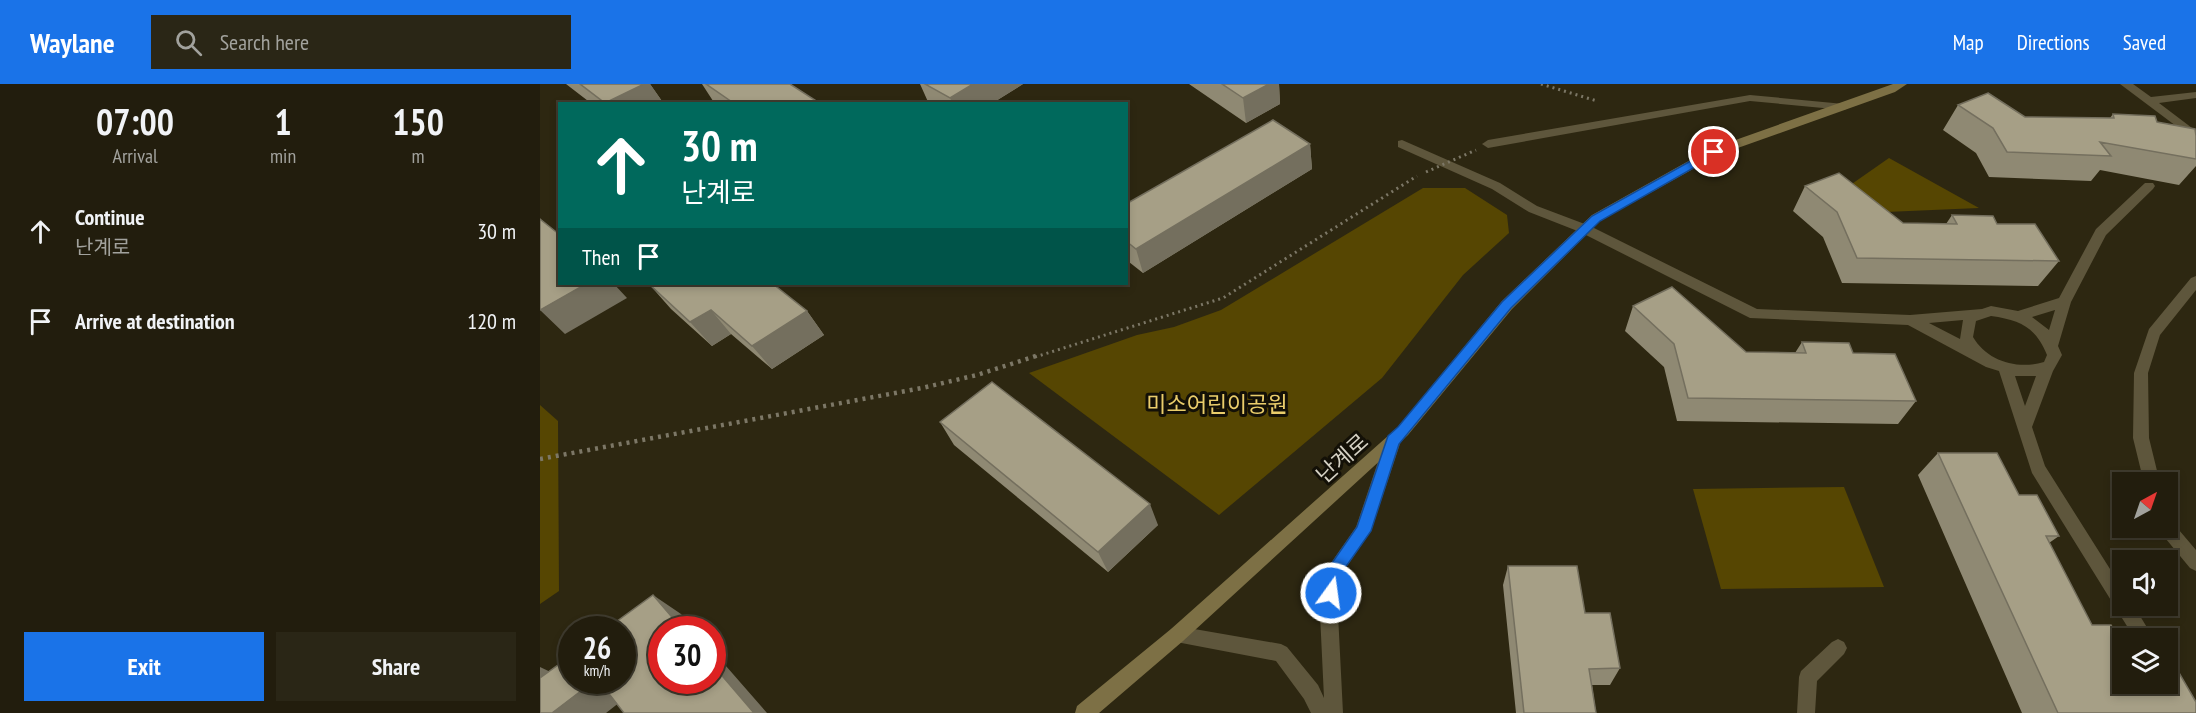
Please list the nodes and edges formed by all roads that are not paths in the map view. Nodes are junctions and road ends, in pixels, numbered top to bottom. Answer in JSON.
{"nodes":[{"id":1,"x":1901,"y":84,"type":"edge"},
{"id":2,"x":2126,"y":84,"type":"edge"},
{"id":3,"x":2196,"y":95,"type":"edge"},
{"id":4,"x":2150,"y":100,"type":"junction"},
{"id":5,"x":1844,"y":107,"type":"junction"},
{"id":6,"x":2196,"y":137,"type":"edge"},
{"id":7,"x":1402,"y":144,"type":"dead end"},
{"id":8,"x":1488,"y":144,"type":"dead end"},
{"id":9,"x":2149,"y":186,"type":"dead end"},
{"id":10,"x":1585,"y":229,"type":"junction"},
{"id":11,"x":2196,"y":281,"type":"edge"},
{"id":12,"x":2064,"y":302,"type":"junction"},
{"id":13,"x":1979,"y":313,"type":"junction"},
{"id":14,"x":2019,"y":316,"type":"junction"},
{"id":15,"x":1910,"y":320,"type":"junction"},
{"id":16,"x":2052,"y":343,"type":"junction"},
{"id":17,"x":1979,"y":355,"type":"junction"},
{"id":18,"x":2046,"y":369,"type":"junction"},
{"id":19,"x":2006,"y":370,"type":"junction"},
{"id":20,"x":2026,"y":425,"type":"junction"},
{"id":21,"x":1393,"y":441,"type":"junction"},
{"id":22,"x":2149,"y":472,"type":"edge"},
{"id":23,"x":2175,"y":538,"type":"edge"},
{"id":24,"x":2196,"y":563,"type":"edge"},
{"id":25,"x":2112,"y":587,"type":"edge"},
{"id":26,"x":1178,"y":635,"type":"junction"},
{"id":27,"x":1838,"y":648,"type":"dead end"},
{"id":28,"x":1084,"y":713,"type":"edge"},
{"id":29,"x":1321,"y":713,"type":"edge"},
{"id":30,"x":1334,"y":713,"type":"edge"},
{"id":31,"x":1806,"y":713,"type":"edge"}],
"edges":[{"from":1,"to":5,"type":"main road","name":"난계로"},
{"from":2,"to":4,"type":"street"},
{"from":3,"to":4,"type":"street"},
{"from":4,"to":6,"type":"street"},
{"from":5,"to":8,"type":"street"},
{"from":5,"to":10,"type":"main road","name":"난계로"},
{"from":7,"to":10,"type":"street"},
{"from":9,"to":12,"type":"street"},
{"from":10,"to":15,"type":"street"},
{"from":10,"to":21,"type":"main road","name":"난계로"},
{"from":11,"to":22,"type":"street"},
{"from":12,"to":14,"type":"street"},
{"from":12,"to":16,"type":"street"},
{"from":13,"to":14,"type":"street"},
{"from":13,"to":15,"type":"street"},
{"from":13,"to":17,"type":"street"},
{"from":14,"to":16,"type":"street"},
{"from":15,"to":17,"type":"street"},
{"from":16,"to":18,"type":"street"},
{"from":17,"to":19,"type":"street"},
{"from":18,"to":19,"type":"street"},
{"from":18,"to":20,"type":"street"},
{"from":19,"to":20,"type":"street"},
{"from":20,"to":25,"type":"street"},
{"from":21,"to":26,"type":"main road","name":"난계로"},
{"from":21,"to":30,"type":"street"},
{"from":23,"to":24,"type":"street"},
{"from":26,"to":28,"type":"main road","name":"난계로"},
{"from":26,"to":29,"type":"street"},
{"from":27,"to":31,"type":"street"}]}
